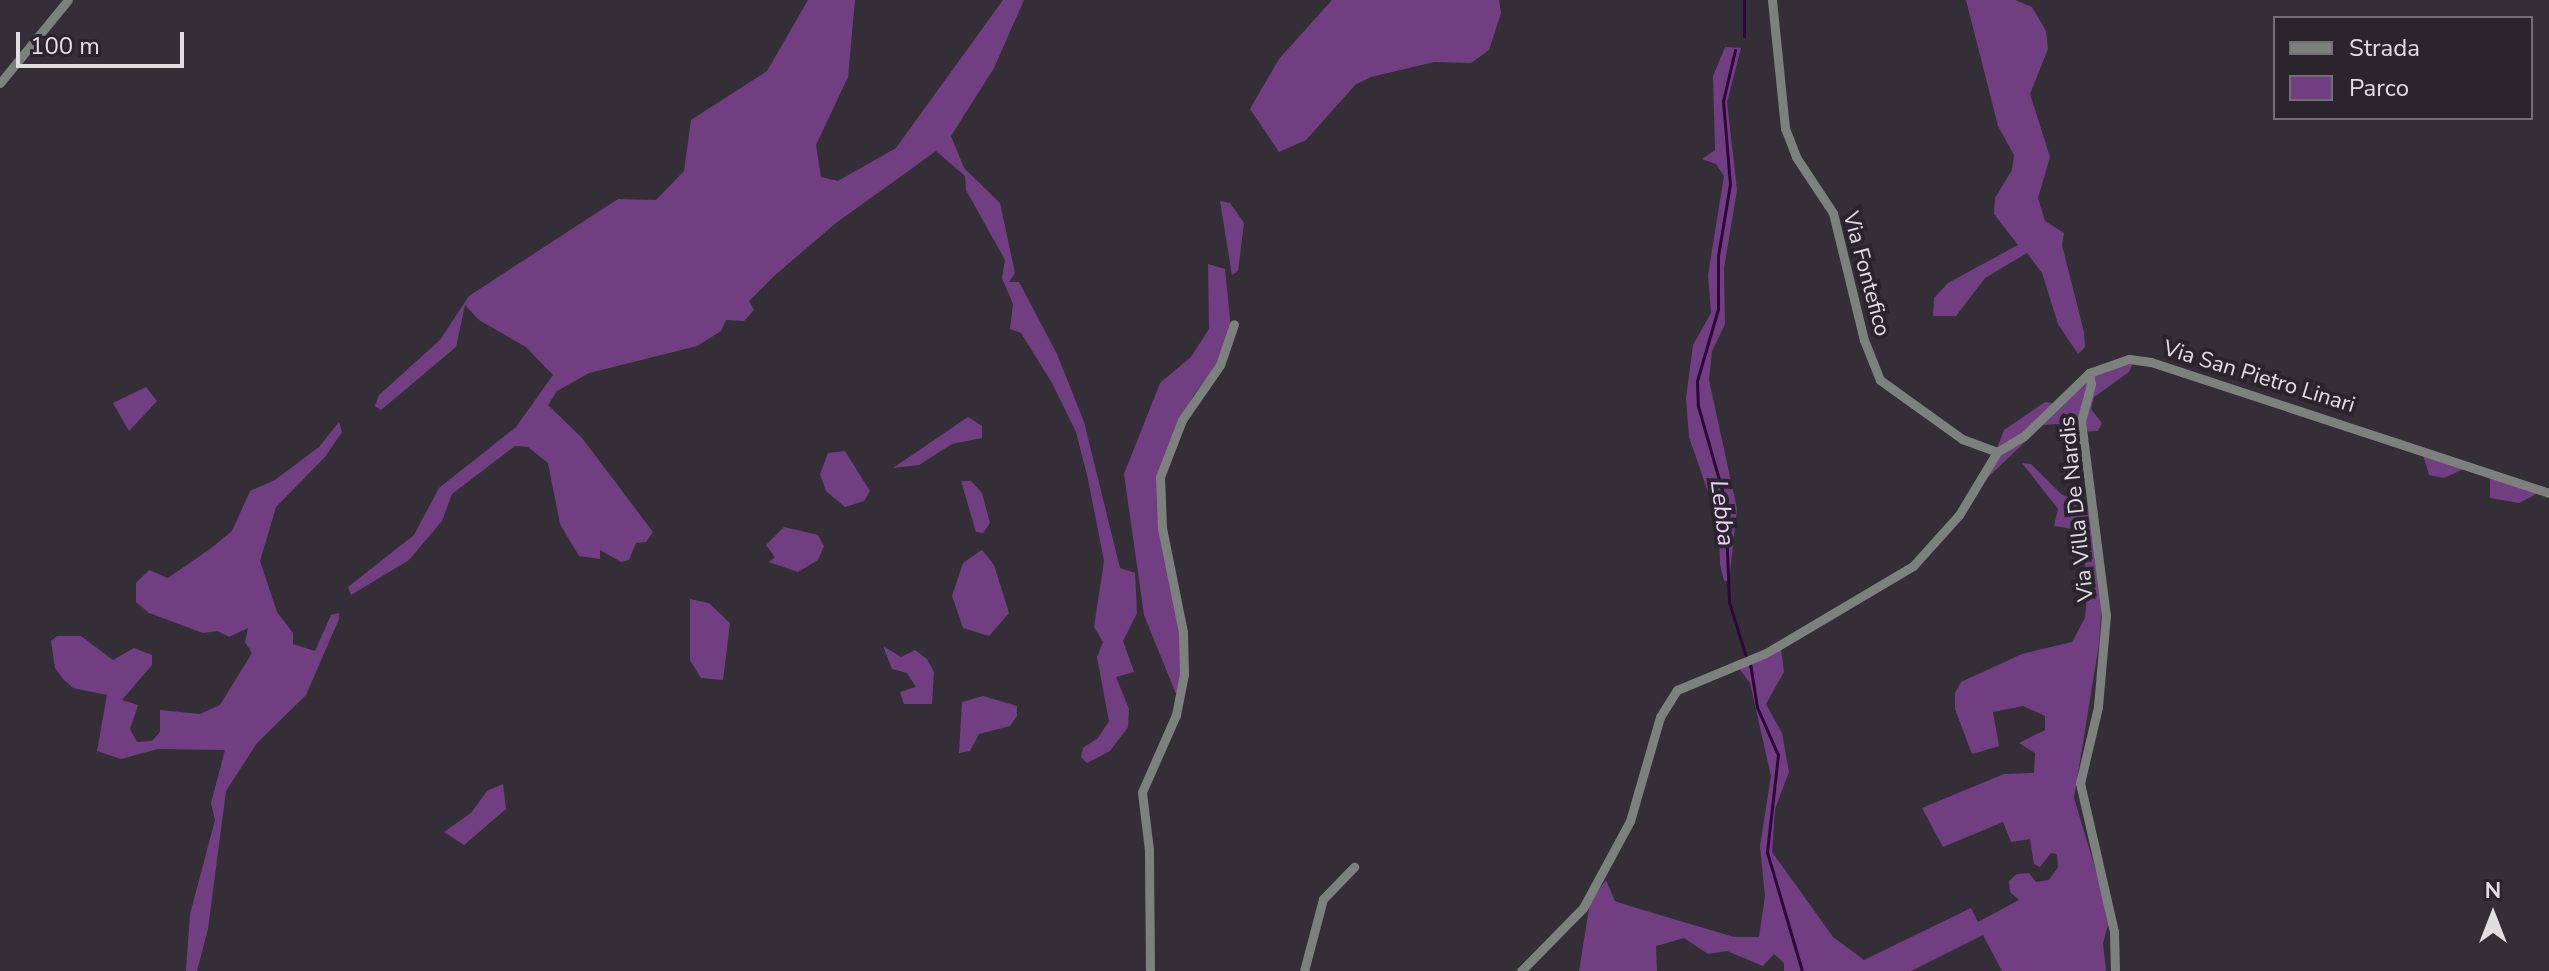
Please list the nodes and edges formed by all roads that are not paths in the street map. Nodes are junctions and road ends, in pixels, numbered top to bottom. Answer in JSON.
{"nodes":[{"id":1,"x":68,"y":0,"type":"edge"},
{"id":2,"x":1772,"y":0,"type":"edge"},
{"id":3,"x":0,"y":83,"type":"edge"},
{"id":4,"x":1234,"y":324,"type":"dead end"},
{"id":5,"x":2089,"y":373,"type":"junction"},
{"id":6,"x":1997,"y":452,"type":"junction"},
{"id":7,"x":2549,"y":493,"type":"edge"},
{"id":8,"x":1354,"y":867,"type":"dead end"},
{"id":9,"x":1150,"y":971,"type":"edge"},
{"id":10,"x":1304,"y":971,"type":"edge"},
{"id":11,"x":1521,"y":971,"type":"edge"},
{"id":12,"x":2115,"y":971,"type":"edge"}],
"edges":[{"from":1,"to":3,"type":"street"},
{"from":2,"to":6,"type":"street","name":"Via Fontefico"},
{"from":4,"to":9,"type":"street"},
{"from":5,"to":6,"type":"street","name":"Via San Pietro Linari"},
{"from":5,"to":7,"type":"street","name":"Via San Pietro Linari"},
{"from":5,"to":12,"type":"street","name":"Via Villa De Nardis"},
{"from":6,"to":11,"type":"street","name":"Via San Pietro Linari"},
{"from":8,"to":10,"type":"street"}]}
